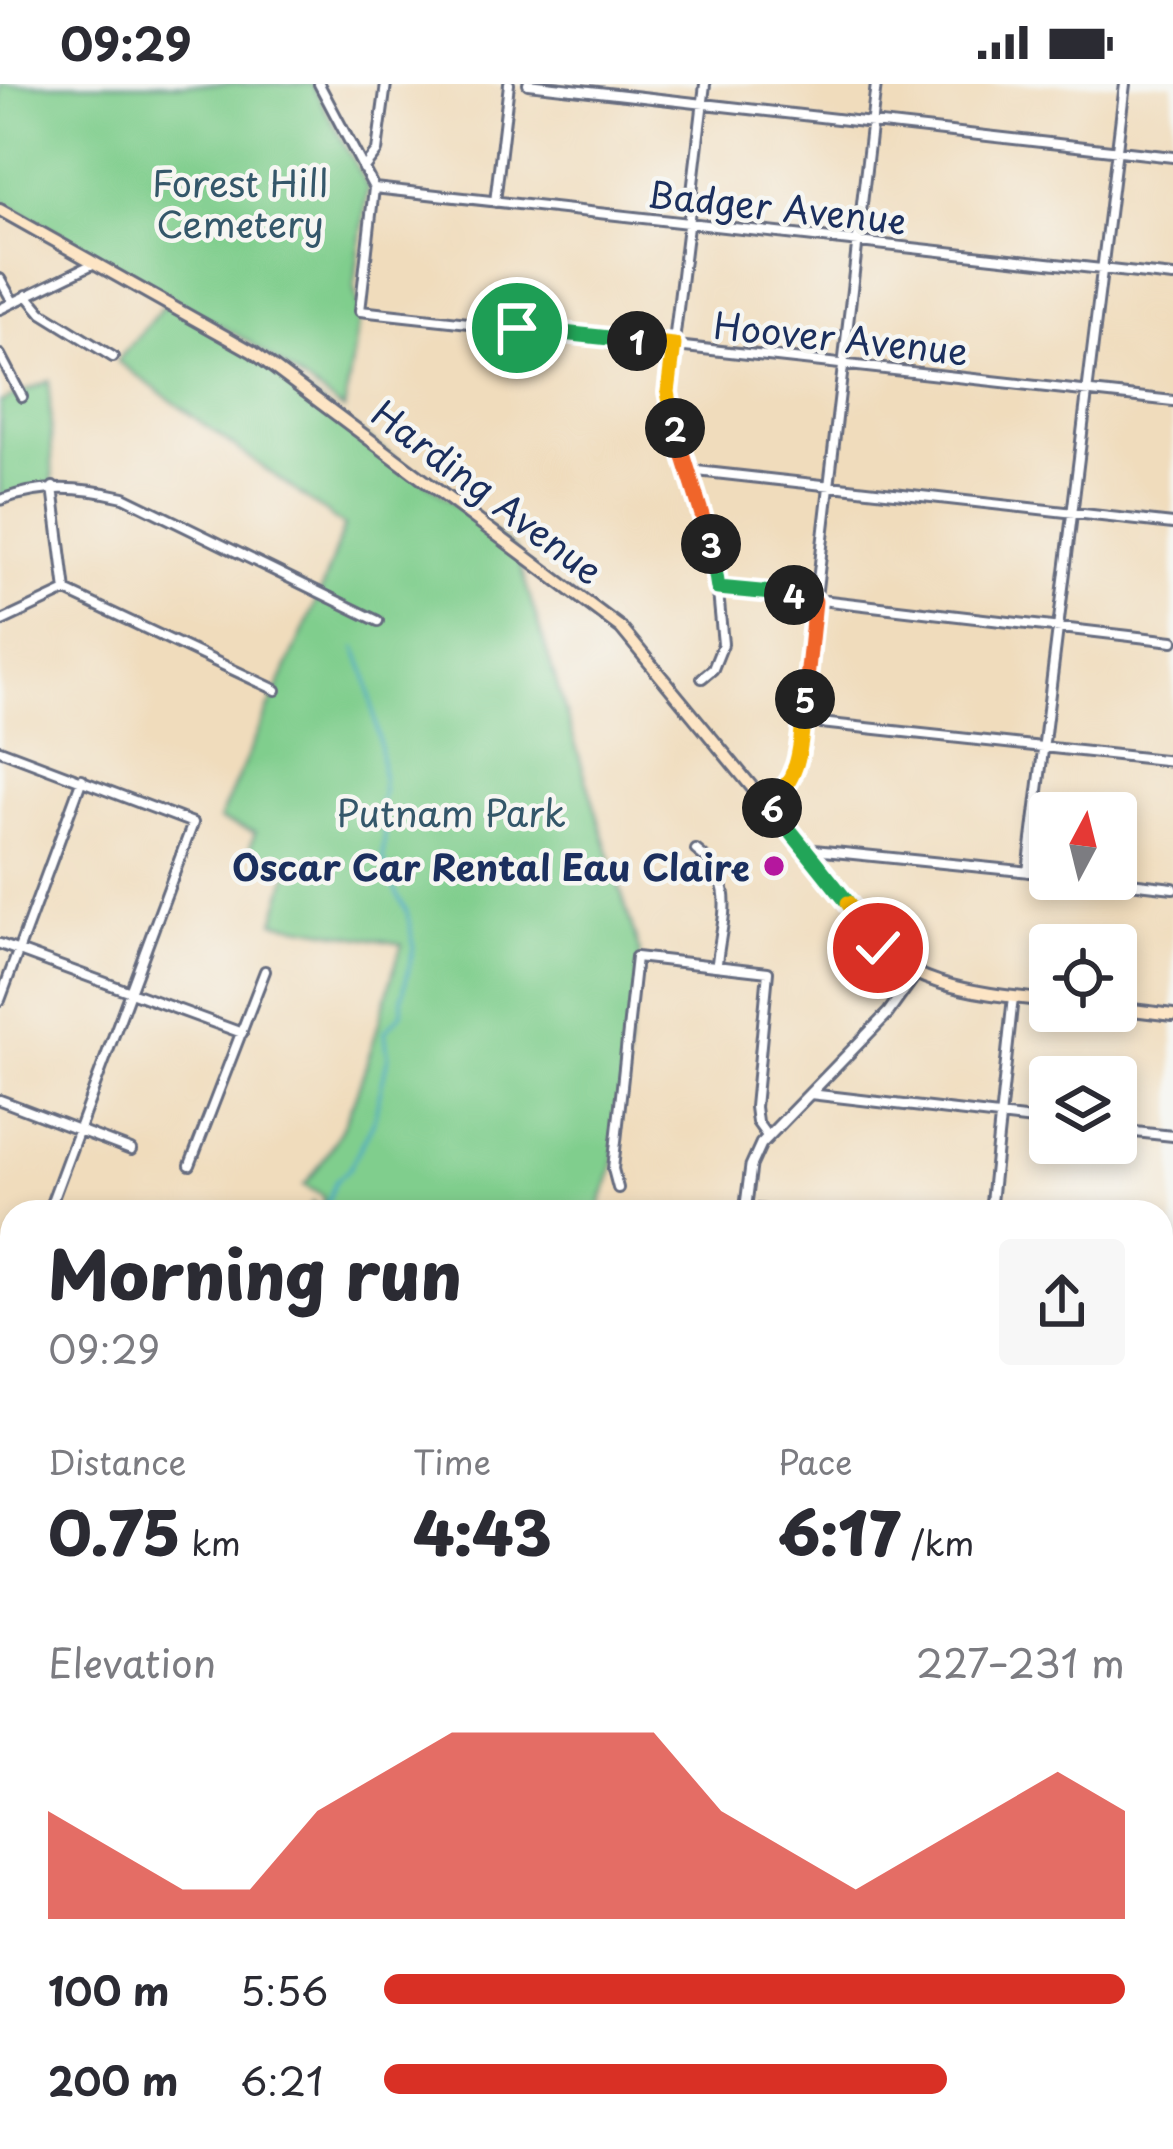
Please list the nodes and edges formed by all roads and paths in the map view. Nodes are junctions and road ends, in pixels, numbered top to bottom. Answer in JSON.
{"nodes":[{"id":1,"x":320,"y":84,"type":"edge"},
{"id":2,"x":386,"y":84,"type":"edge"},
{"id":3,"x":509,"y":84,"type":"edge"},
{"id":4,"x":528,"y":84,"type":"edge"},
{"id":5,"x":705,"y":84,"type":"edge"},
{"id":6,"x":876,"y":84,"type":"edge"},
{"id":7,"x":1125,"y":84,"type":"edge"},
{"id":8,"x":703,"y":103,"type":"junction"},
{"id":9,"x":872,"y":122,"type":"junction"},
{"id":10,"x":1117,"y":151,"type":"junction"},
{"id":11,"x":1173,"y":157,"type":"edge"},
{"id":12,"x":363,"y":169,"type":"junction"},
{"id":13,"x":374,"y":188,"type":"junction"},
{"id":14,"x":495,"y":202,"type":"junction"},
{"id":15,"x":0,"y":210,"type":"edge"},
{"id":16,"x":688,"y":223,"type":"junction"},
{"id":17,"x":858,"y":243,"type":"junction"},
{"id":18,"x":95,"y":263,"type":"junction"},
{"id":19,"x":1101,"y":270,"type":"junction"},
{"id":20,"x":1173,"y":277,"type":"edge"},
{"id":21,"x":0,"y":279,"type":"edge"},
{"id":22,"x":27,"y":295,"type":"junction"},
{"id":23,"x":13,"y":302,"type":"junction"},
{"id":24,"x":0,"y":309,"type":"edge"},
{"id":25,"x":674,"y":345,"type":"junction"},
{"id":26,"x":0,"y":355,"type":"edge"},
{"id":27,"x":112,"y":357,"type":"dead end"},
{"id":28,"x":844,"y":364,"type":"junction"},
{"id":29,"x":1087,"y":392,"type":"junction"},
{"id":30,"x":22,"y":397,"type":"dead end"},
{"id":31,"x":1173,"y":401,"type":"edge"},
{"id":32,"x":688,"y":470,"type":"junction"},
{"id":33,"x":829,"y":485,"type":"junction"},
{"id":34,"x":53,"y":487,"type":"junction"},
{"id":35,"x":0,"y":500,"type":"edge"},
{"id":36,"x":1072,"y":512,"type":"junction"},
{"id":37,"x":1173,"y":524,"type":"edge"},
{"id":38,"x":718,"y":588,"type":"junction"},
{"id":39,"x":66,"y":591,"type":"junction"},
{"id":40,"x":815,"y":601,"type":"junction"},
{"id":41,"x":378,"y":621,"type":"dead end"},
{"id":42,"x":0,"y":622,"type":"edge"},
{"id":43,"x":1057,"y":628,"type":"junction"},
{"id":44,"x":1173,"y":641,"type":"edge"},
{"id":45,"x":702,"y":678,"type":"dead end"},
{"id":46,"x":276,"y":690,"type":"dead end"},
{"id":47,"x":802,"y":721,"type":"junction"},
{"id":48,"x":1044,"y":747,"type":"junction"},
{"id":49,"x":0,"y":750,"type":"edge"},
{"id":50,"x":1173,"y":761,"type":"edge"},
{"id":51,"x":82,"y":779,"type":"junction"},
{"id":52,"x":769,"y":804,"type":"junction"},
{"id":53,"x":804,"y":849,"type":"junction"},
{"id":54,"x":697,"y":850,"type":"dead end"},
{"id":55,"x":1028,"y":872,"type":"joint"},
{"id":56,"x":1137,"y":884,"type":"edge"},
{"id":57,"x":1173,"y":888,"type":"edge"},
{"id":58,"x":0,"y":944,"type":"edge"},
{"id":59,"x":18,"y":951,"type":"junction"},
{"id":60,"x":717,"y":964,"type":"junction"},
{"id":61,"x":265,"y":971,"type":"dead end"},
{"id":62,"x":917,"y":971,"type":"junction"},
{"id":63,"x":129,"y":992,"type":"junction"},
{"id":64,"x":1013,"y":997,"type":"junction"},
{"id":65,"x":1029,"y":999,"type":"edge"},
{"id":66,"x":0,"y":1000,"type":"edge"},
{"id":67,"x":1137,"y":1011,"type":"edge"},
{"id":68,"x":1173,"y":1015,"type":"edge"},
{"id":69,"x":242,"y":1034,"type":"junction"},
{"id":70,"x":809,"y":1094,"type":"junction"},
{"id":71,"x":0,"y":1100,"type":"edge"},
{"id":72,"x":1000,"y":1117,"type":"junction"},
{"id":73,"x":1029,"y":1120,"type":"edge"},
{"id":74,"x":78,"y":1130,"type":"junction"},
{"id":75,"x":1137,"y":1132,"type":"edge"},
{"id":76,"x":767,"y":1136,"type":"junction"},
{"id":77,"x":1173,"y":1136,"type":"edge"},
{"id":78,"x":131,"y":1150,"type":"dead end"},
{"id":79,"x":190,"y":1165,"type":"dead end"},
{"id":80,"x":618,"y":1188,"type":"dead end"},
{"id":81,"x":52,"y":1200,"type":"edge"},
{"id":82,"x":746,"y":1200,"type":"edge"},
{"id":83,"x":991,"y":1200,"type":"edge"}],
"edges":[{"from":1,"to":12,"type":"street"},
{"from":2,"to":12,"type":"street"},
{"from":3,"to":14,"type":"street"},
{"from":4,"to":8,"type":"street"},
{"from":5,"to":8,"type":"street"},
{"from":6,"to":9,"type":"street"},
{"from":7,"to":10,"type":"street"},
{"from":8,"to":9,"type":"street"},
{"from":8,"to":16,"type":"street"},
{"from":9,"to":10,"type":"street"},
{"from":9,"to":17,"type":"street"},
{"from":10,"to":11,"type":"street"},
{"from":10,"to":19,"type":"street"},
{"from":12,"to":13,"type":"street"},
{"from":13,"to":14,"type":"street","name":"Badger Avenue"},
{"from":13,"to":25,"type":"street","name":"Hoover Avenue"},
{"from":14,"to":16,"type":"street","name":"Badger Avenue"},
{"from":15,"to":18,"type":"main road","name":"Harding Avenue"},
{"from":16,"to":17,"type":"street","name":"Badger Avenue"},
{"from":16,"to":25,"type":"street"},
{"from":17,"to":19,"type":"street","name":"Badger Avenue"},
{"from":17,"to":28,"type":"street"},
{"from":18,"to":22,"type":"street"},
{"from":18,"to":52,"type":"main road","name":"Harding Avenue"},
{"from":19,"to":20,"type":"street","name":"Badger Avenue"},
{"from":19,"to":29,"type":"street"},
{"from":21,"to":23,"type":"street"},
{"from":22,"to":23,"type":"street"},
{"from":22,"to":27,"type":"street"},
{"from":23,"to":24,"type":"street"},
{"from":25,"to":28,"type":"street","name":"Hoover Avenue"},
{"from":25,"to":32,"type":"street"},
{"from":26,"to":30,"type":"street"},
{"from":28,"to":29,"type":"street","name":"Hoover Avenue"},
{"from":28,"to":33,"type":"street"},
{"from":29,"to":31,"type":"street","name":"Hoover Avenue"},
{"from":29,"to":36,"type":"street"},
{"from":32,"to":33,"type":"street"},
{"from":32,"to":38,"type":"street"},
{"from":33,"to":36,"type":"street"},
{"from":33,"to":40,"type":"street"},
{"from":34,"to":35,"type":"street"},
{"from":34,"to":39,"type":"street"},
{"from":34,"to":41,"type":"street"},
{"from":36,"to":37,"type":"street"},
{"from":36,"to":43,"type":"street"},
{"from":38,"to":40,"type":"street"},
{"from":38,"to":45,"type":"street"},
{"from":39,"to":42,"type":"street"},
{"from":39,"to":46,"type":"street"},
{"from":40,"to":43,"type":"street"},
{"from":40,"to":47,"type":"street"},
{"from":43,"to":44,"type":"street"},
{"from":43,"to":48,"type":"street"},
{"from":47,"to":48,"type":"street"},
{"from":47,"to":52,"type":"street"},
{"from":48,"to":50,"type":"street"},
{"from":48,"to":55,"type":"street"},
{"from":49,"to":51,"type":"street"},
{"from":51,"to":59,"type":"street"},
{"from":51,"to":63,"type":"street"},
{"from":52,"to":53,"type":"main road","name":"Harding Avenue"},
{"from":53,"to":55,"type":"street"},
{"from":53,"to":62,"type":"main road","name":"Harding Avenue"},
{"from":54,"to":60,"type":"street"},
{"from":56,"to":57,"type":"street"},
{"from":58,"to":59,"type":"street"},
{"from":59,"to":63,"type":"street"},
{"from":59,"to":66,"type":"street"},
{"from":60,"to":76,"type":"street"},
{"from":60,"to":80,"type":"street"},
{"from":61,"to":69,"type":"street"},
{"from":62,"to":64,"type":"main road"},
{"from":62,"to":70,"type":"street"},
{"from":63,"to":69,"type":"street"},
{"from":63,"to":74,"type":"street"},
{"from":64,"to":65,"type":"main road"},
{"from":64,"to":72,"type":"street"},
{"from":67,"to":68,"type":"main road"},
{"from":69,"to":79,"type":"street"},
{"from":70,"to":72,"type":"street"},
{"from":70,"to":76,"type":"street"},
{"from":71,"to":74,"type":"street"},
{"from":72,"to":73,"type":"street"},
{"from":72,"to":83,"type":"street"},
{"from":74,"to":78,"type":"street"},
{"from":74,"to":81,"type":"street"},
{"from":75,"to":77,"type":"street"},
{"from":76,"to":82,"type":"street"}]}
